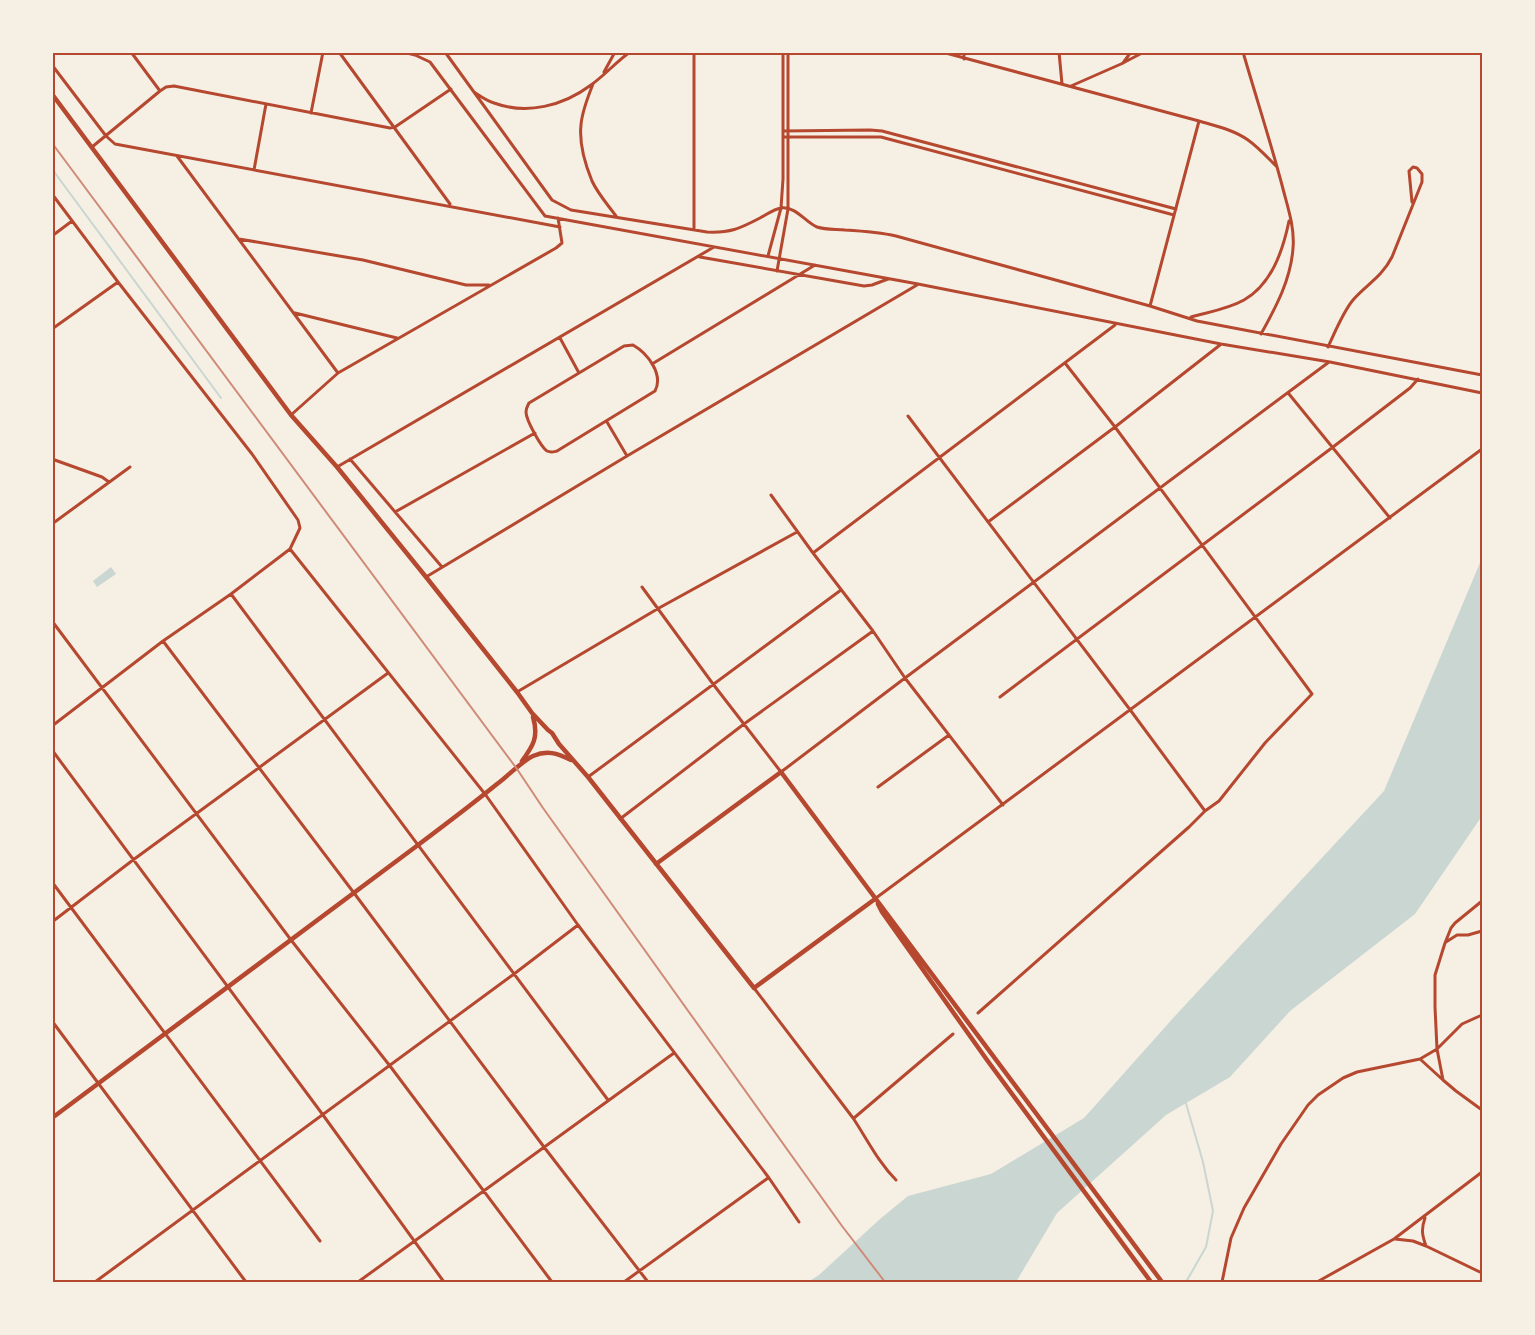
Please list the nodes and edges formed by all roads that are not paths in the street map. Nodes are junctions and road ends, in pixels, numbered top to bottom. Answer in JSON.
{"nodes":[{"id":1,"x":131,"y":52,"type":"edge"},
{"id":2,"x":322,"y":52,"type":"edge"},
{"id":3,"x":339,"y":52,"type":"edge"},
{"id":4,"x":403,"y":52,"type":"edge"},
{"id":5,"x":445,"y":52,"type":"edge"},
{"id":6,"x":615,"y":52,"type":"edge"},
{"id":7,"x":630,"y":52,"type":"edge"},
{"id":8,"x":694,"y":52,"type":"edge"},
{"id":9,"x":783,"y":52,"type":"edge"},
{"id":10,"x":788,"y":52,"type":"edge"},
{"id":11,"x":942,"y":52,"type":"edge"},
{"id":12,"x":964,"y":52,"type":"edge"},
{"id":13,"x":1059,"y":52,"type":"edge"},
{"id":14,"x":1131,"y":52,"type":"edge"},
{"id":15,"x":1144,"y":52,"type":"edge"},
{"id":16,"x":1242,"y":52,"type":"edge"},
{"id":17,"x":964,"y":59,"type":"junction"},
{"id":18,"x":1121,"y":64,"type":"junction"},
{"id":19,"x":52,"y":65,"type":"edge"},
{"id":20,"x":601,"y":76,"type":"junction"},
{"id":21,"x":594,"y":83,"type":"junction"},
{"id":22,"x":1062,"y":84,"type":"junction"},
{"id":23,"x":1069,"y":86,"type":"junction"},
{"id":24,"x":452,"y":89,"type":"junction"},
{"id":25,"x":160,"y":91,"type":"junction"},
{"id":26,"x":472,"y":91,"type":"junction"},
{"id":27,"x":52,"y":94,"type":"edge"},
{"id":28,"x":266,"y":104,"type":"junction"},
{"id":29,"x":311,"y":113,"type":"junction"},
{"id":30,"x":1199,"y":121,"type":"junction"},
{"id":31,"x":395,"y":127,"type":"junction"},
{"id":32,"x":783,"y":130,"type":"junction"},
{"id":33,"x":789,"y":130,"type":"junction"},
{"id":34,"x":106,"y":136,"type":"junction"},
{"id":35,"x":783,"y":137,"type":"junction"},
{"id":36,"x":789,"y":137,"type":"junction"},
{"id":37,"x":92,"y":147,"type":"junction"},
{"id":38,"x":177,"y":156,"type":"junction"},
{"id":39,"x":1277,"y":167,"type":"junction"},
{"id":40,"x":254,"y":170,"type":"junction"},
{"id":41,"x":52,"y":194,"type":"edge"},
{"id":42,"x":1412,"y":202,"type":"junction"},
{"id":43,"x":452,"y":206,"type":"junction"},
{"id":44,"x":780,"y":208,"type":"junction"},
{"id":45,"x":788,"y":209,"type":"junction"},
{"id":46,"x":1176,"y":209,"type":"junction"},
{"id":47,"x":1174,"y":215,"type":"junction"},
{"id":48,"x":1290,"y":217,"type":"junction"},
{"id":49,"x":558,"y":218,"type":"junction"},
{"id":50,"x":617,"y":218,"type":"junction"},
{"id":51,"x":72,"y":221,"type":"junction"},
{"id":52,"x":560,"y":227,"type":"junction"},
{"id":53,"x":694,"y":230,"type":"junction"},
{"id":54,"x":52,"y":236,"type":"edge"},
{"id":55,"x":238,"y":238,"type":"junction"},
{"id":56,"x":716,"y":246,"type":"junction"},
{"id":57,"x":698,"y":256,"type":"junction"},
{"id":58,"x":767,"y":256,"type":"junction"},
{"id":59,"x":780,"y":259,"type":"junction"},
{"id":60,"x":815,"y":265,"type":"junction"},
{"id":61,"x":777,"y":271,"type":"junction"},
{"id":62,"x":799,"y":275,"type":"junction"},
{"id":63,"x":888,"y":279,"type":"junction"},
{"id":64,"x":118,"y":282,"type":"junction"},
{"id":65,"x":918,"y":284,"type":"junction"},
{"id":66,"x":491,"y":285,"type":"junction"},
{"id":67,"x":1150,"y":306,"type":"junction"},
{"id":68,"x":294,"y":313,"type":"junction"},
{"id":69,"x":1190,"y":317,"type":"junction"},
{"id":70,"x":1117,"y":324,"type":"junction"},
{"id":71,"x":52,"y":329,"type":"edge"},
{"id":72,"x":1261,"y":334,"type":"junction"},
{"id":73,"x":560,"y":338,"type":"junction"},
{"id":74,"x":398,"y":339,"type":"junction"},
{"id":75,"x":1221,"y":344,"type":"junction"},
{"id":76,"x":1328,"y":347,"type":"junction"},
{"id":77,"x":1330,"y":362,"type":"junction"},
{"id":78,"x":1065,"y":363,"type":"junction"},
{"id":79,"x":652,"y":364,"type":"junction"},
{"id":80,"x":338,"y":373,"type":"junction"},
{"id":81,"x":579,"y":373,"type":"junction"},
{"id":82,"x":1482,"y":375,"type":"edge"},
{"id":83,"x":1418,"y":379,"type":"junction"},
{"id":84,"x":1482,"y":393,"type":"edge"},
{"id":85,"x":1289,"y":394,"type":"junction"},
{"id":86,"x":291,"y":415,"type":"junction"},
{"id":87,"x":908,"y":416,"type":"dead end"},
{"id":88,"x":607,"y":422,"type":"junction"},
{"id":89,"x":1115,"y":427,"type":"junction"},
{"id":90,"x":535,"y":433,"type":"junction"},
{"id":91,"x":1333,"y":447,"type":"junction"},
{"id":92,"x":1482,"y":449,"type":"edge"},
{"id":93,"x":627,"y":456,"type":"junction"},
{"id":94,"x":940,"y":458,"type":"junction"},
{"id":95,"x":52,"y":459,"type":"edge"},
{"id":96,"x":350,"y":459,"type":"junction"},
{"id":97,"x":130,"y":467,"type":"dead end"},
{"id":98,"x":337,"y":467,"type":"junction"},
{"id":99,"x":109,"y":482,"type":"junction"},
{"id":100,"x":1160,"y":490,"type":"junction"},
{"id":101,"x":771,"y":495,"type":"dead end"},
{"id":102,"x":395,"y":512,"type":"junction"},
{"id":103,"x":52,"y":516,"type":"edge"},
{"id":104,"x":60,"y":518,"type":"junction"},
{"id":105,"x":1390,"y":518,"type":"junction"},
{"id":106,"x":988,"y":522,"type":"junction"},
{"id":107,"x":52,"y":524,"type":"edge"},
{"id":108,"x":797,"y":532,"type":"junction"},
{"id":109,"x":1202,"y":545,"type":"junction"},
{"id":110,"x":291,"y":549,"type":"junction"},
{"id":111,"x":813,"y":553,"type":"junction"},
{"id":112,"x":442,"y":567,"type":"junction"},
{"id":113,"x":426,"y":577,"type":"junction"},
{"id":114,"x":1034,"y":583,"type":"junction"},
{"id":115,"x":642,"y":587,"type":"dead end"},
{"id":116,"x":842,"y":590,"type":"junction"},
{"id":117,"x":231,"y":594,"type":"junction"},
{"id":118,"x":659,"y":608,"type":"junction"},
{"id":119,"x":1256,"y":618,"type":"junction"},
{"id":120,"x":52,"y":621,"type":"edge"},
{"id":121,"x":873,"y":631,"type":"junction"},
{"id":122,"x":1077,"y":639,"type":"junction"},
{"id":123,"x":163,"y":641,"type":"junction"},
{"id":124,"x":388,"y":673,"type":"junction"},
{"id":125,"x":905,"y":678,"type":"junction"},
{"id":126,"x":713,"y":684,"type":"junction"},
{"id":127,"x":103,"y":687,"type":"junction"},
{"id":128,"x":517,"y":693,"type":"junction"},
{"id":129,"x":1000,"y":697,"type":"dead end"},
{"id":130,"x":1131,"y":711,"type":"junction"},
{"id":131,"x":531,"y":713,"type":"junction"},
{"id":132,"x":325,"y":719,"type":"junction"},
{"id":133,"x":744,"y":724,"type":"junction"},
{"id":134,"x":52,"y":726,"type":"edge"},
{"id":135,"x":548,"y":730,"type":"junction"},
{"id":136,"x":536,"y":735,"type":"junction"},
{"id":137,"x":949,"y":735,"type":"junction"},
{"id":138,"x":556,"y":741,"type":"junction"},
{"id":139,"x":534,"y":744,"type":"junction"},
{"id":140,"x":52,"y":750,"type":"edge"},
{"id":141,"x":551,"y":752,"type":"junction"},
{"id":142,"x":542,"y":753,"type":"junction"},
{"id":143,"x":576,"y":763,"type":"junction"},
{"id":144,"x":260,"y":768,"type":"junction"},
{"id":145,"x":517,"y":769,"type":"junction"},
{"id":146,"x":781,"y":772,"type":"junction"},
{"id":147,"x":588,"y":777,"type":"junction"},
{"id":148,"x":878,"y":787,"type":"dead end"},
{"id":149,"x":485,"y":794,"type":"junction"},
{"id":150,"x":1003,"y":805,"type":"junction"},
{"id":151,"x":1205,"y":811,"type":"junction"},
{"id":152,"x":197,"y":813,"type":"junction"},
{"id":153,"x":620,"y":819,"type":"junction"},
{"id":154,"x":418,"y":845,"type":"junction"},
{"id":155,"x":133,"y":860,"type":"junction"},
{"id":156,"x":656,"y":864,"type":"junction"},
{"id":157,"x":52,"y":882,"type":"edge"},
{"id":158,"x":354,"y":892,"type":"junction"},
{"id":159,"x":875,"y":899,"type":"junction"},
{"id":160,"x":1482,"y":901,"type":"edge"},
{"id":161,"x":72,"y":908,"type":"junction"},
{"id":162,"x":52,"y":922,"type":"edge"},
{"id":163,"x":578,"y":925,"type":"junction"},
{"id":164,"x":1482,"y":931,"type":"edge"},
{"id":165,"x":291,"y":940,"type":"junction"},
{"id":166,"x":1445,"y":943,"type":"junction"},
{"id":167,"x":514,"y":974,"type":"junction"},
{"id":168,"x":227,"y":986,"type":"junction"},
{"id":169,"x":754,"y":988,"type":"junction"},
{"id":170,"x":978,"y":1013,"type":"dead end"},
{"id":171,"x":1482,"y":1015,"type":"edge"},
{"id":172,"x":52,"y":1021,"type":"edge"},
{"id":173,"x":450,"y":1021,"type":"junction"},
{"id":174,"x":166,"y":1033,"type":"junction"},
{"id":175,"x":953,"y":1034,"type":"dead end"},
{"id":176,"x":1437,"y":1049,"type":"junction"},
{"id":177,"x":674,"y":1053,"type":"junction"},
{"id":178,"x":1420,"y":1059,"type":"junction"},
{"id":179,"x":390,"y":1066,"type":"junction"},
{"id":180,"x":1443,"y":1080,"type":"junction"},
{"id":181,"x":99,"y":1083,"type":"junction"},
{"id":182,"x":608,"y":1100,"type":"junction"},
{"id":183,"x":1482,"y":1110,"type":"edge"},
{"id":184,"x":323,"y":1115,"type":"junction"},
{"id":185,"x":52,"y":1118,"type":"edge"},
{"id":186,"x":853,"y":1118,"type":"junction"},
{"id":187,"x":544,"y":1147,"type":"junction"},
{"id":188,"x":261,"y":1161,"type":"junction"},
{"id":189,"x":1482,"y":1172,"type":"edge"},
{"id":190,"x":769,"y":1178,"type":"junction"},
{"id":191,"x":896,"y":1180,"type":"dead end"},
{"id":192,"x":483,"y":1191,"type":"junction"},
{"id":193,"x":193,"y":1211,"type":"junction"},
{"id":194,"x":1425,"y":1218,"type":"dead end"},
{"id":195,"x":800,"y":1222,"type":"dead end"},
{"id":196,"x":1394,"y":1239,"type":"junction"},
{"id":197,"x":320,"y":1241,"type":"dead end"},
{"id":198,"x":415,"y":1241,"type":"junction"},
{"id":199,"x":1426,"y":1246,"type":"junction"},
{"id":200,"x":639,"y":1271,"type":"junction"},
{"id":201,"x":1482,"y":1273,"type":"edge"},
{"id":202,"x":95,"y":1282,"type":"edge"},
{"id":203,"x":246,"y":1282,"type":"edge"},
{"id":204,"x":358,"y":1282,"type":"edge"},
{"id":205,"x":444,"y":1282,"type":"edge"},
{"id":206,"x":552,"y":1282,"type":"edge"},
{"id":207,"x":624,"y":1282,"type":"edge"},
{"id":208,"x":648,"y":1282,"type":"edge"},
{"id":209,"x":1151,"y":1282,"type":"edge"},
{"id":210,"x":1162,"y":1282,"type":"edge"},
{"id":211,"x":1222,"y":1282,"type":"edge"},
{"id":212,"x":1317,"y":1282,"type":"edge"}],
"edges":[{"from":1,"to":25,"type":"street"},
{"from":2,"to":29,"type":"street"},
{"from":3,"to":31,"type":"street"},
{"from":4,"to":24,"type":"street"},
{"from":5,"to":26,"type":"street"},
{"from":6,"to":20,"type":"street"},
{"from":7,"to":20,"type":"street"},
{"from":8,"to":53,"type":"street"},
{"from":9,"to":32,"type":"street"},
{"from":10,"to":33,"type":"street"},
{"from":11,"to":17,"type":"street"},
{"from":12,"to":17,"type":"street"},
{"from":13,"to":22,"type":"street"},
{"from":14,"to":18,"type":"street"},
{"from":15,"to":18,"type":"street"},
{"from":16,"to":39,"type":"street"},
{"from":17,"to":22,"type":"street"},
{"from":18,"to":23,"type":"street"},
{"from":19,"to":34,"type":"street"},
{"from":20,"to":21,"type":"street"},
{"from":21,"to":26,"type":"street"},
{"from":21,"to":50,"type":"street"},
{"from":22,"to":23,"type":"street"},
{"from":23,"to":30,"type":"street"},
{"from":24,"to":31,"type":"street"},
{"from":24,"to":49,"type":"street"},
{"from":25,"to":28,"type":"street"},
{"from":25,"to":34,"type":"street"},
{"from":26,"to":50,"type":"street"},
{"from":27,"to":37,"type":"main road"},
{"from":28,"to":29,"type":"street"},
{"from":28,"to":40,"type":"street"},
{"from":29,"to":31,"type":"street"},
{"from":30,"to":39,"type":"street"},
{"from":30,"to":46,"type":"street"},
{"from":31,"to":43,"type":"street"},
{"from":32,"to":33,"type":"street"},
{"from":32,"to":35,"type":"street"},
{"from":33,"to":36,"type":"street"},
{"from":33,"to":46,"type":"street"},
{"from":34,"to":37,"type":"street"},
{"from":34,"to":38,"type":"street"},
{"from":35,"to":36,"type":"street"},
{"from":35,"to":44,"type":"street"},
{"from":36,"to":45,"type":"street"},
{"from":36,"to":47,"type":"street"},
{"from":37,"to":86,"type":"main road"},
{"from":38,"to":40,"type":"street"},
{"from":38,"to":55,"type":"street"},
{"from":39,"to":48,"type":"street"},
{"from":40,"to":43,"type":"street"},
{"from":41,"to":51,"type":"street"},
{"from":42,"to":42,"type":"street"},
{"from":42,"to":76,"type":"street"},
{"from":43,"to":52,"type":"street"},
{"from":44,"to":45,"type":"street"},
{"from":44,"to":53,"type":"street"},
{"from":44,"to":58,"type":"street"},
{"from":45,"to":59,"type":"street"},
{"from":45,"to":67,"type":"street"},
{"from":46,"to":47,"type":"street"},
{"from":47,"to":67,"type":"street"},
{"from":48,"to":69,"type":"street"},
{"from":48,"to":72,"type":"street"},
{"from":49,"to":52,"type":"street"},
{"from":49,"to":56,"type":"street"},
{"from":50,"to":53,"type":"street"},
{"from":51,"to":54,"type":"street"},
{"from":51,"to":64,"type":"street"},
{"from":52,"to":66,"type":"street"},
{"from":55,"to":66,"type":"street"},
{"from":55,"to":68,"type":"street"},
{"from":56,"to":57,"type":"street"},
{"from":56,"to":58,"type":"street"},
{"from":57,"to":61,"type":"street"},
{"from":57,"to":73,"type":"street"},
{"from":58,"to":59,"type":"street"},
{"from":59,"to":60,"type":"street"},
{"from":59,"to":61,"type":"street"},
{"from":60,"to":62,"type":"street"},
{"from":60,"to":63,"type":"street"},
{"from":61,"to":62,"type":"street"},
{"from":62,"to":63,"type":"street"},
{"from":62,"to":79,"type":"street"},
{"from":63,"to":65,"type":"street"},
{"from":64,"to":71,"type":"street"},
{"from":64,"to":110,"type":"street"},
{"from":65,"to":70,"type":"street"},
{"from":65,"to":93,"type":"street"},
{"from":66,"to":74,"type":"street"},
{"from":67,"to":69,"type":"street"},
{"from":68,"to":74,"type":"street"},
{"from":68,"to":80,"type":"street"},
{"from":69,"to":72,"type":"street"},
{"from":70,"to":75,"type":"street"},
{"from":70,"to":78,"type":"street"},
{"from":72,"to":76,"type":"street"},
{"from":73,"to":81,"type":"street"},
{"from":73,"to":96,"type":"street"},
{"from":74,"to":80,"type":"street"},
{"from":75,"to":77,"type":"street"},
{"from":75,"to":89,"type":"street"},
{"from":76,"to":82,"type":"street"},
{"from":77,"to":83,"type":"street"},
{"from":77,"to":85,"type":"street"},
{"from":78,"to":89,"type":"street"},
{"from":78,"to":94,"type":"street"},
{"from":79,"to":81,"type":"street"},
{"from":79,"to":88,"type":"street"},
{"from":80,"to":86,"type":"street"},
{"from":81,"to":90,"type":"street"},
{"from":83,"to":84,"type":"street"},
{"from":83,"to":91,"type":"street"},
{"from":85,"to":91,"type":"street"},
{"from":85,"to":100,"type":"street"},
{"from":86,"to":98,"type":"main road"},
{"from":87,"to":94,"type":"street"},
{"from":88,"to":90,"type":"street"},
{"from":88,"to":93,"type":"street"},
{"from":89,"to":100,"type":"street"},
{"from":89,"to":106,"type":"street"},
{"from":90,"to":102,"type":"street"},
{"from":91,"to":105,"type":"street"},
{"from":91,"to":109,"type":"street"},
{"from":92,"to":105,"type":"street"},
{"from":93,"to":112,"type":"street"},
{"from":94,"to":106,"type":"street"},
{"from":94,"to":111,"type":"street"},
{"from":95,"to":99,"type":"street"},
{"from":96,"to":98,"type":"street"},
{"from":96,"to":102,"type":"street"},
{"from":97,"to":99,"type":"street"},
{"from":98,"to":113,"type":"main road"},
{"from":99,"to":104,"type":"street"},
{"from":100,"to":109,"type":"street"},
{"from":100,"to":114,"type":"street"},
{"from":101,"to":108,"type":"street"},
{"from":102,"to":112,"type":"street"},
{"from":103,"to":104,"type":"street"},
{"from":104,"to":107,"type":"street"},
{"from":105,"to":119,"type":"street"},
{"from":106,"to":114,"type":"street"},
{"from":108,"to":111,"type":"street"},
{"from":108,"to":118,"type":"street"},
{"from":109,"to":119,"type":"street"},
{"from":109,"to":122,"type":"street"},
{"from":110,"to":117,"type":"street"},
{"from":110,"to":124,"type":"street"},
{"from":111,"to":116,"type":"street"},
{"from":112,"to":113,"type":"street"},
{"from":113,"to":128,"type":"main road"},
{"from":114,"to":122,"type":"street"},
{"from":114,"to":125,"type":"street"},
{"from":115,"to":118,"type":"street"},
{"from":116,"to":121,"type":"street"},
{"from":116,"to":126,"type":"street"},
{"from":117,"to":123,"type":"street"},
{"from":117,"to":132,"type":"street"},
{"from":118,"to":126,"type":"street"},
{"from":118,"to":128,"type":"street"},
{"from":119,"to":130,"type":"street"},
{"from":119,"to":151,"type":"street"},
{"from":120,"to":127,"type":"street"},
{"from":121,"to":125,"type":"street"},
{"from":121,"to":133,"type":"street"},
{"from":122,"to":129,"type":"street"},
{"from":122,"to":130,"type":"street"},
{"from":123,"to":127,"type":"street"},
{"from":123,"to":144,"type":"street"},
{"from":124,"to":132,"type":"street"},
{"from":124,"to":149,"type":"street"},
{"from":125,"to":137,"type":"street"},
{"from":125,"to":146,"type":"street"},
{"from":126,"to":133,"type":"street"},
{"from":126,"to":147,"type":"street"},
{"from":127,"to":134,"type":"street"},
{"from":127,"to":152,"type":"street"},
{"from":128,"to":131,"type":"main road"},
{"from":130,"to":150,"type":"street"},
{"from":130,"to":151,"type":"street"},
{"from":131,"to":135,"type":"main road"},
{"from":131,"to":136,"type":"main road"},
{"from":132,"to":144,"type":"street"},
{"from":132,"to":154,"type":"street"},
{"from":133,"to":146,"type":"street"},
{"from":133,"to":153,"type":"street"},
{"from":135,"to":136,"type":"main road"},
{"from":135,"to":138,"type":"main road"},
{"from":136,"to":139,"type":"main road"},
{"from":137,"to":148,"type":"street"},
{"from":137,"to":150,"type":"street"},
{"from":138,"to":141,"type":"main road"},
{"from":138,"to":143,"type":"main road"},
{"from":139,"to":142,"type":"main road"},
{"from":139,"to":145,"type":"main road"},
{"from":140,"to":155,"type":"street"},
{"from":141,"to":142,"type":"main road"},
{"from":141,"to":143,"type":"main road"},
{"from":142,"to":145,"type":"main road"},
{"from":143,"to":147,"type":"main road"},
{"from":144,"to":152,"type":"street"},
{"from":144,"to":158,"type":"street"},
{"from":145,"to":149,"type":"main road"},
{"from":146,"to":156,"type":"main road"},
{"from":146,"to":159,"type":"main road"},
{"from":147,"to":153,"type":"main road"},
{"from":149,"to":154,"type":"main road"},
{"from":149,"to":163,"type":"street"},
{"from":150,"to":159,"type":"street"},
{"from":151,"to":170,"type":"street"},
{"from":152,"to":155,"type":"street"},
{"from":152,"to":165,"type":"street"},
{"from":153,"to":156,"type":"main road"},
{"from":154,"to":158,"type":"main road"},
{"from":154,"to":167,"type":"street"},
{"from":155,"to":161,"type":"street"},
{"from":155,"to":168,"type":"street"},
{"from":156,"to":169,"type":"main road"},
{"from":157,"to":161,"type":"street"},
{"from":158,"to":165,"type":"main road"},
{"from":158,"to":173,"type":"street"},
{"from":159,"to":169,"type":"main road"},
{"from":159,"to":209,"type":"main road"},
{"from":159,"to":210,"type":"main road"},
{"from":160,"to":166,"type":"street"},
{"from":161,"to":162,"type":"street"},
{"from":161,"to":174,"type":"street"},
{"from":163,"to":167,"type":"street"},
{"from":163,"to":177,"type":"street"},
{"from":164,"to":166,"type":"street"},
{"from":165,"to":168,"type":"main road"},
{"from":165,"to":179,"type":"street"},
{"from":166,"to":176,"type":"street"},
{"from":167,"to":173,"type":"street"},
{"from":167,"to":182,"type":"street"},
{"from":168,"to":174,"type":"main road"},
{"from":168,"to":184,"type":"street"},
{"from":169,"to":186,"type":"street"},
{"from":171,"to":176,"type":"street"},
{"from":172,"to":181,"type":"street"},
{"from":173,"to":179,"type":"street"},
{"from":173,"to":187,"type":"street"},
{"from":174,"to":181,"type":"main road"},
{"from":174,"to":188,"type":"street"},
{"from":175,"to":186,"type":"street"},
{"from":176,"to":178,"type":"street"},
{"from":176,"to":180,"type":"street"},
{"from":177,"to":182,"type":"street"},
{"from":177,"to":190,"type":"street"},
{"from":178,"to":180,"type":"street"},
{"from":178,"to":211,"type":"street"},
{"from":179,"to":184,"type":"street"},
{"from":179,"to":192,"type":"street"},
{"from":180,"to":183,"type":"street"},
{"from":181,"to":185,"type":"main road"},
{"from":181,"to":193,"type":"street"},
{"from":182,"to":187,"type":"street"},
{"from":184,"to":188,"type":"street"},
{"from":184,"to":198,"type":"street"},
{"from":186,"to":191,"type":"street"},
{"from":187,"to":192,"type":"street"},
{"from":187,"to":200,"type":"street"},
{"from":188,"to":193,"type":"street"},
{"from":188,"to":197,"type":"street"},
{"from":189,"to":196,"type":"street"},
{"from":190,"to":195,"type":"street"},
{"from":190,"to":200,"type":"street"},
{"from":192,"to":198,"type":"street"},
{"from":192,"to":206,"type":"street"},
{"from":193,"to":202,"type":"street"},
{"from":193,"to":203,"type":"street"},
{"from":194,"to":199,"type":"street"},
{"from":196,"to":199,"type":"street"},
{"from":196,"to":212,"type":"street"},
{"from":198,"to":204,"type":"street"},
{"from":198,"to":205,"type":"street"},
{"from":199,"to":201,"type":"street"},
{"from":200,"to":207,"type":"street"},
{"from":200,"to":208,"type":"street"}]}
